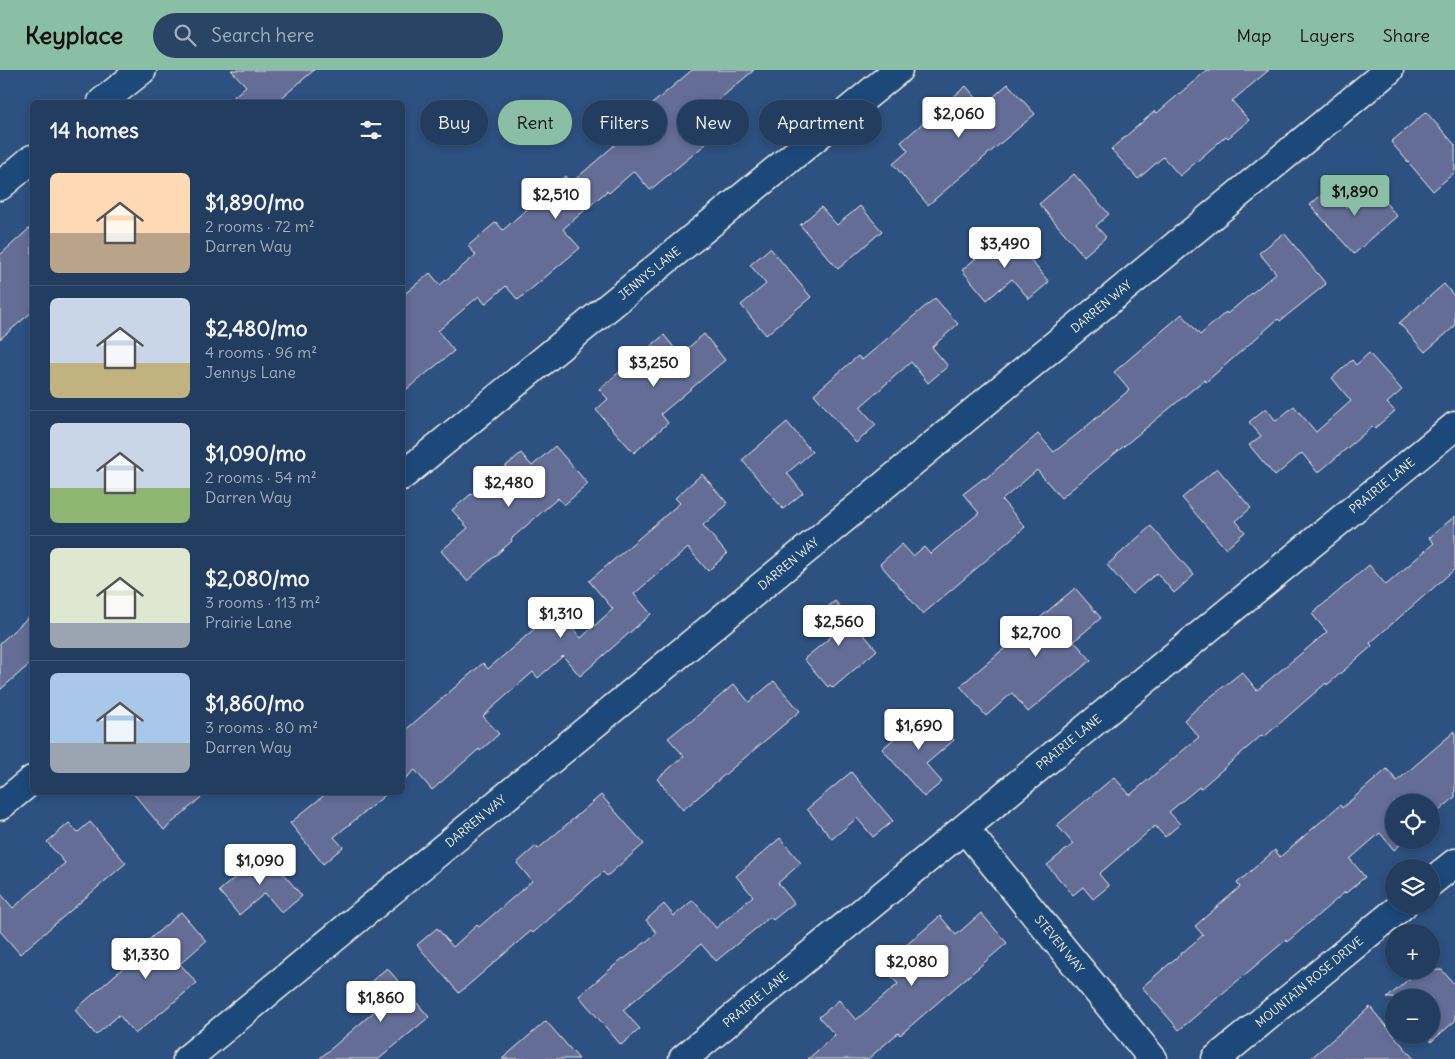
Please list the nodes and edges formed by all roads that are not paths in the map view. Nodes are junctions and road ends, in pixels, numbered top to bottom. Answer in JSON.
{"nodes":[{"id":1,"x":142,"y":70,"type":"edge"},
{"id":2,"x":898,"y":70,"type":"edge"},
{"id":3,"x":1389,"y":70,"type":"edge"},
{"id":4,"x":104,"y":100,"type":"edge"},
{"id":5,"x":30,"y":162,"type":"edge"},
{"id":6,"x":0,"y":186,"type":"edge"},
{"id":7,"x":1455,"y":426,"type":"edge"},
{"id":8,"x":405,"y":474,"type":"edge"},
{"id":9,"x":30,"y":782,"type":"edge"},
{"id":10,"x":0,"y":806,"type":"edge"},
{"id":11,"x":964,"y":829,"type":"junction"},
{"id":12,"x":1455,"y":863,"type":"edge"},
{"id":13,"x":1440,"y":875,"type":"edge"},
{"id":14,"x":1392,"y":914,"type":"edge"},
{"id":15,"x":187,"y":1059,"type":"edge"},
{"id":16,"x":683,"y":1059,"type":"edge"},
{"id":17,"x":1153,"y":1059,"type":"edge"},
{"id":18,"x":1216,"y":1059,"type":"edge"}],
"edges":[{"from":1,"to":4,"type":"street"},
{"from":2,"to":8,"type":"street","name":"JENNYS LANE"},
{"from":3,"to":15,"type":"street","name":"DARREN WAY"},
{"from":5,"to":6,"type":"street"},
{"from":7,"to":11,"type":"street","name":"PRAIRIE LANE"},
{"from":9,"to":10,"type":"street"},
{"from":11,"to":16,"type":"street","name":"PRAIRIE LANE"},
{"from":11,"to":17,"type":"street","name":"STEVEN WAY"},
{"from":12,"to":13,"type":"street"},
{"from":14,"to":18,"type":"street","name":"MOUNTAIN ROSE DRIVE"}]}
